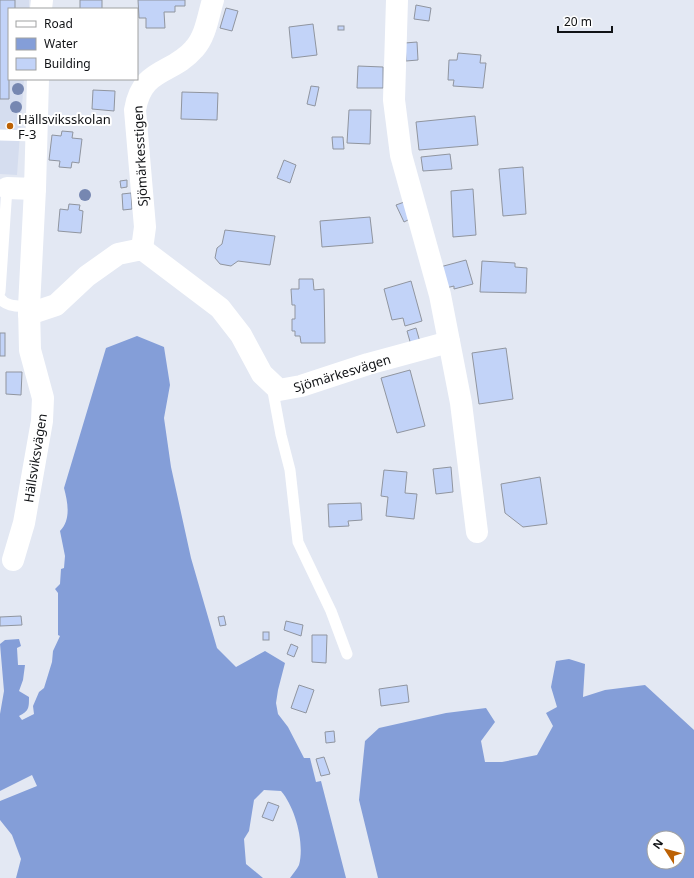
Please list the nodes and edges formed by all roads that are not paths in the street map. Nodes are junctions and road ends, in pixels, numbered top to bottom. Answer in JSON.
{"nodes":[{"id":1,"x":213,"y":0,"type":"edge"},
{"id":2,"x":398,"y":0,"type":"edge"},
{"id":3,"x":38,"y":80,"type":"edge"},
{"id":4,"x":0,"y":135,"type":"edge"},
{"id":5,"x":36,"y":136,"type":"junction"},
{"id":6,"x":4,"y":188,"type":"edge"},
{"id":7,"x":35,"y":189,"type":"junction"},
{"id":8,"x":142,"y":249,"type":"junction"},
{"id":9,"x":0,"y":292,"type":"edge"},
{"id":10,"x":0,"y":298,"type":"edge"},
{"id":11,"x":29,"y":310,"type":"junction"},
{"id":12,"x":449,"y":342,"type":"junction"},
{"id":13,"x":272,"y":385,"type":"junction"},
{"id":14,"x":477,"y":532,"type":"dead end"},
{"id":15,"x":13,"y":560,"type":"dead end"},
{"id":16,"x":347,"y":654,"type":"dead end"}],
"edges":[{"from":1,"to":8,"type":"street","name":"Sjömärkesstigen"},
{"from":2,"to":12,"type":"street"},
{"from":3,"to":5,"type":"street","name":"Hällsviksvägen"},
{"from":4,"to":5,"type":"lane"},
{"from":5,"to":7,"type":"street","name":"Hällsviksvägen"},
{"from":6,"to":7,"type":"street"},
{"from":6,"to":9,"type":"lane"},
{"from":7,"to":11,"type":"street","name":"Hällsviksvägen"},
{"from":8,"to":11,"type":"street"},
{"from":8,"to":13,"type":"street"},
{"from":10,"to":11,"type":"lane"},
{"from":11,"to":15,"type":"street","name":"Hällsviksvägen"},
{"from":12,"to":13,"type":"street","name":"Sjömärkesvägen"},
{"from":12,"to":14,"type":"street"},
{"from":13,"to":16,"type":"lane"}]}
